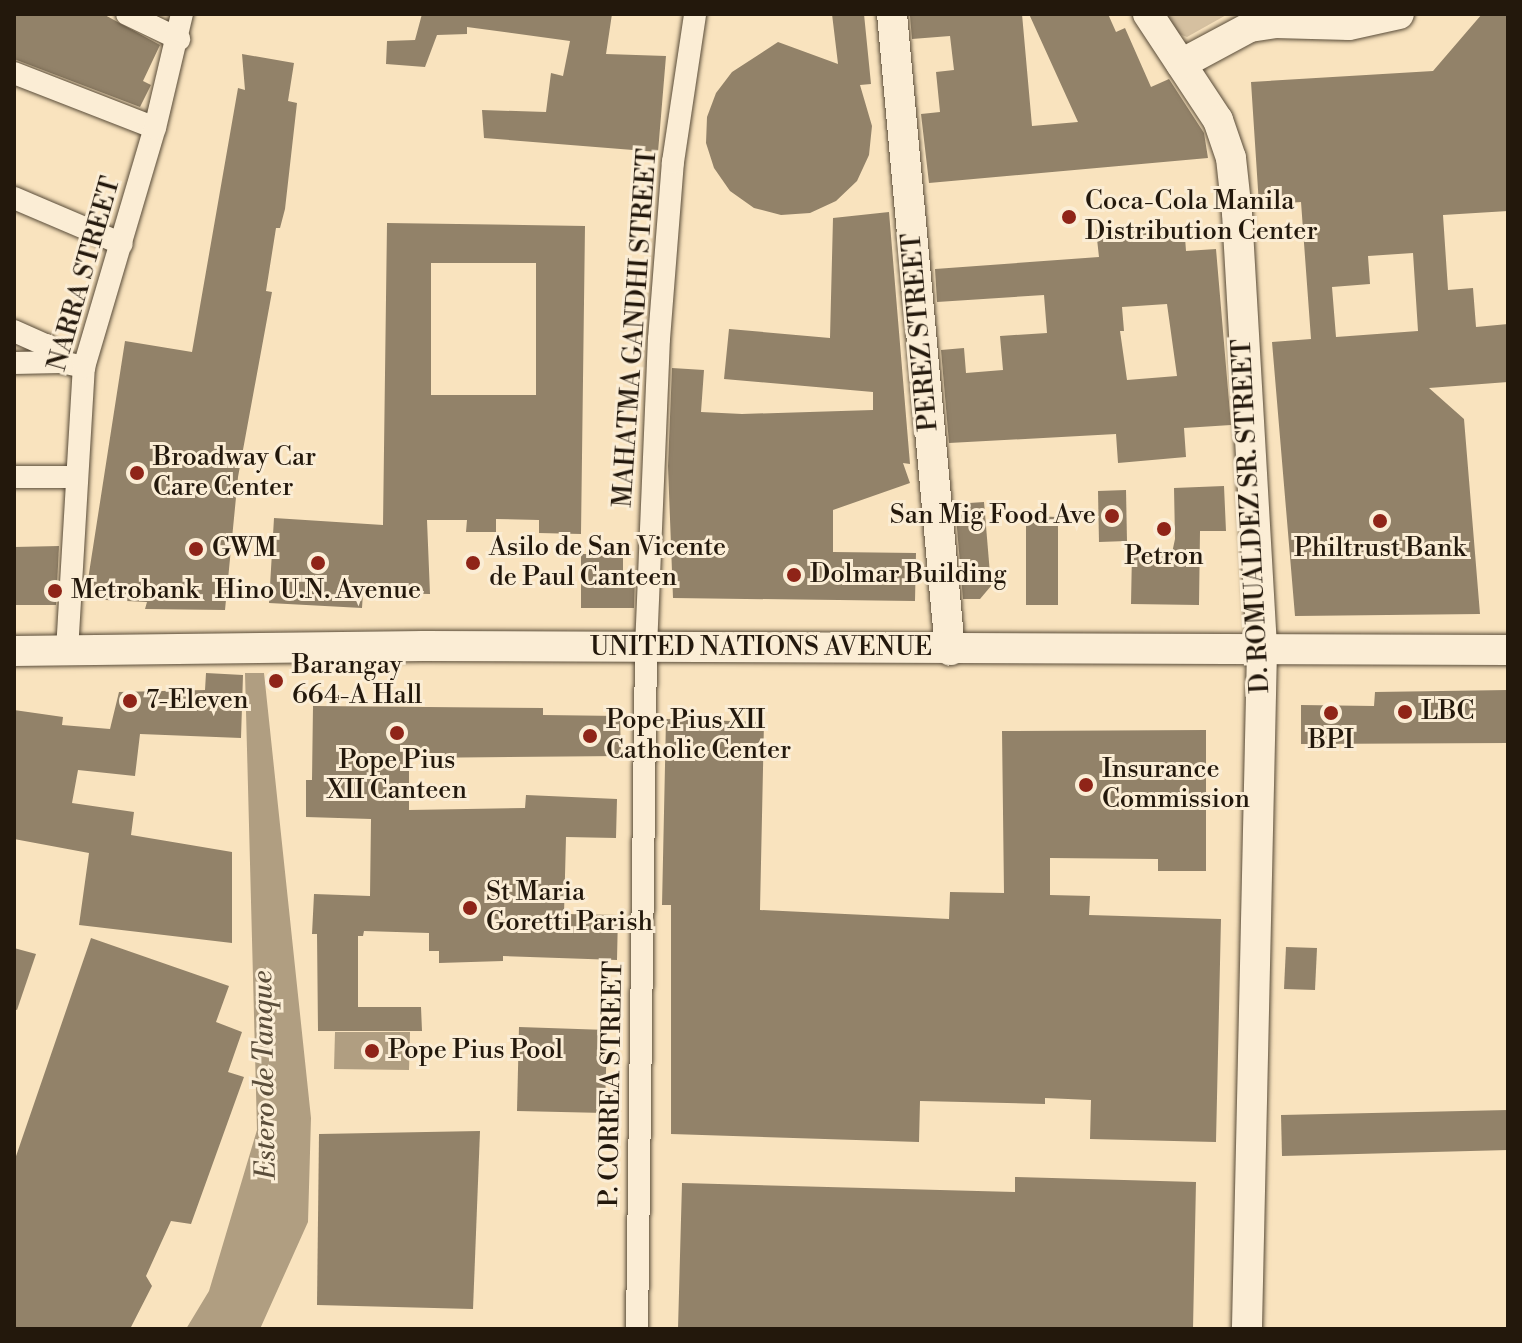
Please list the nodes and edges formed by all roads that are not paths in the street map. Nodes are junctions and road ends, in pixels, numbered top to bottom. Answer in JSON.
{"nodes":[{"id":1,"x":127,"y":14,"type":"edge"},
{"id":2,"x":182,"y":14,"type":"edge"},
{"id":3,"x":695,"y":14,"type":"edge"},
{"id":4,"x":892,"y":14,"type":"edge"},
{"id":5,"x":1148,"y":14,"type":"edge"},
{"id":6,"x":1399,"y":14,"type":"edge"},
{"id":7,"x":179,"y":39,"type":"junction"},
{"id":8,"x":1181,"y":64,"type":"junction"},
{"id":9,"x":14,"y":73,"type":"edge"},
{"id":10,"x":155,"y":128,"type":"junction"},
{"id":11,"x":14,"y":198,"type":"edge"},
{"id":12,"x":122,"y":244,"type":"junction"},
{"id":13,"x":14,"y":331,"type":"edge"},
{"id":14,"x":61,"y":362,"type":"junction"},
{"id":15,"x":14,"y":363,"type":"edge"},
{"id":16,"x":84,"y":367,"type":"junction"},
{"id":17,"x":14,"y":477,"type":"edge"},
{"id":18,"x":75,"y":477,"type":"junction"},
{"id":19,"x":646,"y":648,"type":"junction"},
{"id":20,"x":950,"y":650,"type":"junction"},
{"id":21,"x":1262,"y":650,"type":"junction"},
{"id":22,"x":1508,"y":650,"type":"edge"},
{"id":23,"x":14,"y":651,"type":"edge"},
{"id":24,"x":67,"y":651,"type":"junction"},
{"id":25,"x":637,"y":1329,"type":"edge"},
{"id":26,"x":1247,"y":1329,"type":"edge"}],
"edges":[{"from":1,"to":7,"type":"street"},
{"from":2,"to":7,"type":"street","name":"NARRA STREET"},
{"from":3,"to":19,"type":"street","name":"MAHATMA GANDHI STREET"},
{"from":4,"to":20,"type":"main road","name":"PEREZ STREET"},
{"from":5,"to":8,"type":"main road","name":"D. ROMUALDEZ SR. STREET"},
{"from":6,"to":8,"type":"main road"},
{"from":7,"to":10,"type":"street","name":"NARRA STREET"},
{"from":8,"to":21,"type":"main road","name":"D. ROMUALDEZ SR. STREET"},
{"from":9,"to":10,"type":"street"},
{"from":10,"to":12,"type":"street","name":"NARRA STREET"},
{"from":11,"to":12,"type":"street"},
{"from":12,"to":16,"type":"street","name":"NARRA STREET"},
{"from":13,"to":14,"type":"street"},
{"from":14,"to":15,"type":"street"},
{"from":14,"to":16,"type":"street"},
{"from":16,"to":18,"type":"street","name":"NARRA STREET"},
{"from":17,"to":18,"type":"street"},
{"from":18,"to":24,"type":"street","name":"NARRA STREET"},
{"from":19,"to":20,"type":"main road","name":"UNITED NATIONS AVENUE"},
{"from":19,"to":24,"type":"main road","name":"UNITED NATIONS AVENUE"},
{"from":19,"to":25,"type":"street","name":"P. CORREA STREET"},
{"from":20,"to":21,"type":"main road","name":"UNITED NATIONS AVENUE"},
{"from":21,"to":22,"type":"main road","name":"UNITED NATIONS AVENUE"},
{"from":21,"to":26,"type":"main road","name":"D. ROMUALDEZ SR. STREET"},
{"from":23,"to":24,"type":"main road","name":"UNITED NATIONS AVENUE"}]}
